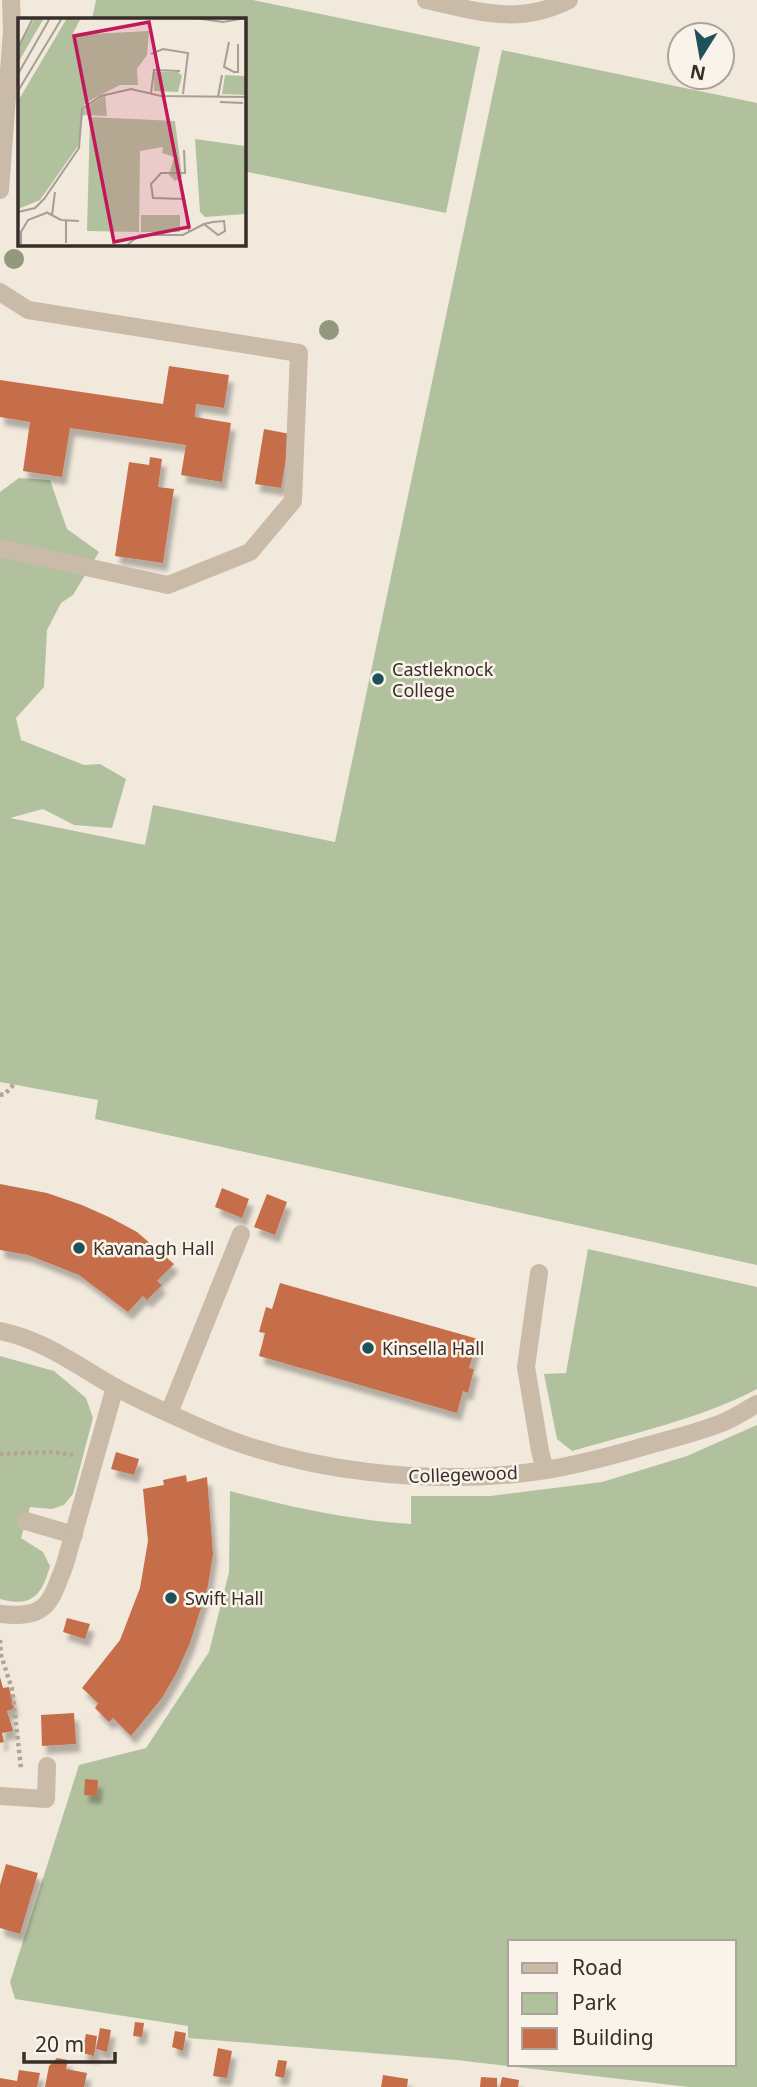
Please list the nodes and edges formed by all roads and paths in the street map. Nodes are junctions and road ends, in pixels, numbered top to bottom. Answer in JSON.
{"nodes":[{"id":1,"x":10,"y":0,"type":"edge"},
{"id":2,"x":426,"y":0,"type":"edge"},
{"id":3,"x":569,"y":0,"type":"edge"},
{"id":4,"x":0,"y":190,"type":"edge"},
{"id":5,"x":0,"y":292,"type":"edge"},
{"id":6,"x":0,"y":548,"type":"edge"},
{"id":7,"x":16,"y":1082,"type":"dead end"},
{"id":8,"x":0,"y":1095,"type":"edge"},
{"id":9,"x":241,"y":1234,"type":"dead end"},
{"id":10,"x":538,"y":1273,"type":"dead end"},
{"id":11,"x":0,"y":1331,"type":"edge"},
{"id":12,"x":115,"y":1387,"type":"junction"},
{"id":13,"x":757,"y":1404,"type":"edge"},
{"id":14,"x":169,"y":1413,"type":"junction"},
{"id":15,"x":0,"y":1454,"type":"edge"},
{"id":16,"x":95,"y":1458,"type":"junction"},
{"id":17,"x":545,"y":1470,"type":"junction"},
{"id":18,"x":26,"y":1521,"type":"dead end"},
{"id":19,"x":74,"y":1535,"type":"junction"},
{"id":20,"x":0,"y":1614,"type":"edge"},
{"id":21,"x":0,"y":1640,"type":"edge"},
{"id":22,"x":47,"y":1766,"type":"dead end"},
{"id":23,"x":0,"y":1796,"type":"edge"},
{"id":24,"x":22,"y":1797,"type":"junction"}],
"edges":[{"from":1,"to":4,"type":"street"},
{"from":2,"to":3,"type":"street"},
{"from":5,"to":6,"type":"street"},
{"from":7,"to":8,"type":"path"},
{"from":9,"to":14,"type":"street"},
{"from":10,"to":17,"type":"street"},
{"from":11,"to":12,"type":"street","name":"Collegewood"},
{"from":12,"to":14,"type":"street","name":"Collegewood"},
{"from":12,"to":16,"type":"street"},
{"from":13,"to":17,"type":"street","name":"Collegewood"},
{"from":14,"to":17,"type":"street","name":"Collegewood"},
{"from":15,"to":16,"type":"path"},
{"from":16,"to":19,"type":"street"},
{"from":18,"to":19,"type":"street"},
{"from":19,"to":20,"type":"street"},
{"from":21,"to":24,"type":"path"},
{"from":22,"to":24,"type":"street"},
{"from":23,"to":24,"type":"street"}]}
